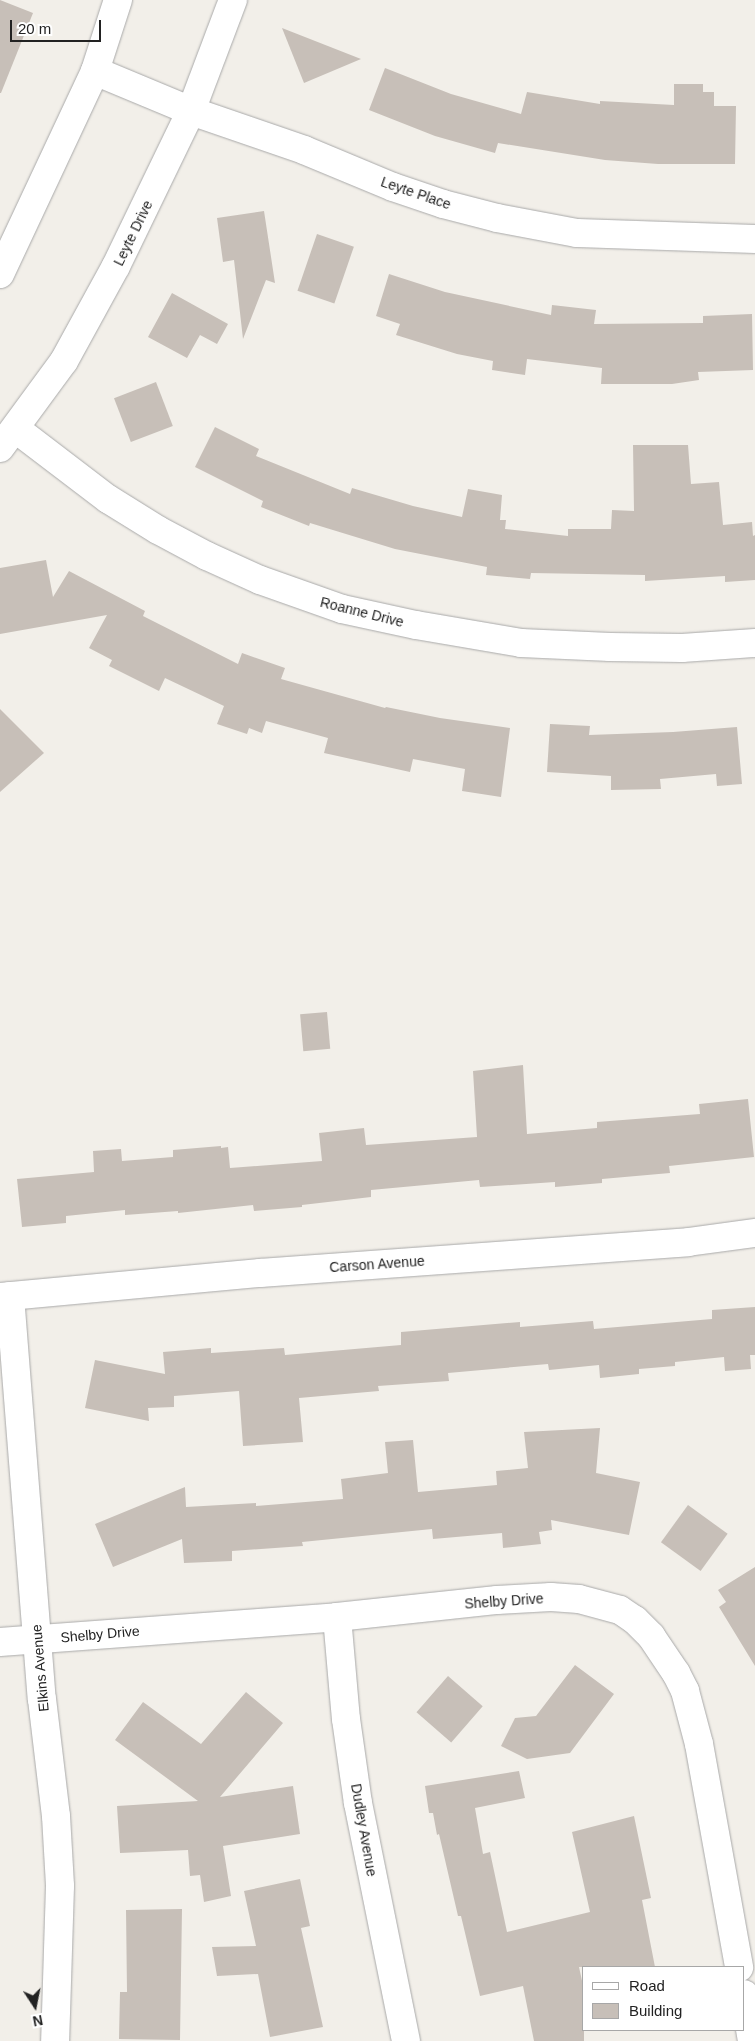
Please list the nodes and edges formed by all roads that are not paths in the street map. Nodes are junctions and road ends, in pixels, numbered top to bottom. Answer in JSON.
{"nodes":[{"id":1,"x":118,"y":0,"type":"edge"},
{"id":2,"x":233,"y":0,"type":"edge"},
{"id":3,"x":95,"y":71,"type":"junction"},
{"id":4,"x":191,"y":110,"type":"junction"},
{"id":5,"x":755,"y":239,"type":"edge"},
{"id":6,"x":0,"y":274,"type":"edge"},
{"id":7,"x":8,"y":439,"type":"edge"},
{"id":8,"x":755,"y":643,"type":"edge"},
{"id":9,"x":755,"y":1233,"type":"edge"},
{"id":10,"x":5,"y":1296,"type":"edge"},
{"id":11,"x":337,"y":1617,"type":"junction"},
{"id":12,"x":38,"y":1640,"type":"junction"},
{"id":13,"x":0,"y":1642,"type":"edge"},
{"id":14,"x":739,"y":1966,"type":"edge"},
{"id":15,"x":745,"y":2000,"type":"edge"},
{"id":16,"x":55,"y":2041,"type":"edge"},
{"id":17,"x":406,"y":2041,"type":"edge"},
{"id":18,"x":752,"y":2041,"type":"edge"}],
"edges":[{"from":1,"to":3,"type":"street"},
{"from":2,"to":4,"type":"street","name":"Leyte Drive"},
{"from":3,"to":4,"type":"street","name":"Leyte Place"},
{"from":3,"to":6,"type":"street"},
{"from":4,"to":5,"type":"street","name":"Leyte Place"},
{"from":4,"to":7,"type":"street","name":"Leyte Drive"},
{"from":7,"to":8,"type":"street","name":"Roanne Drive"},
{"from":9,"to":10,"type":"street","name":"Carson Avenue"},
{"from":10,"to":12,"type":"street","name":"Elkins Avenue"},
{"from":11,"to":12,"type":"street","name":"Shelby Drive"},
{"from":11,"to":14,"type":"street","name":"Shelby Drive"},
{"from":11,"to":17,"type":"street","name":"Dudley Avenue"},
{"from":12,"to":13,"type":"street","name":"Shelby Drive"},
{"from":12,"to":16,"type":"street","name":"Elkins Avenue"},
{"from":15,"to":18,"type":"street"}]}
